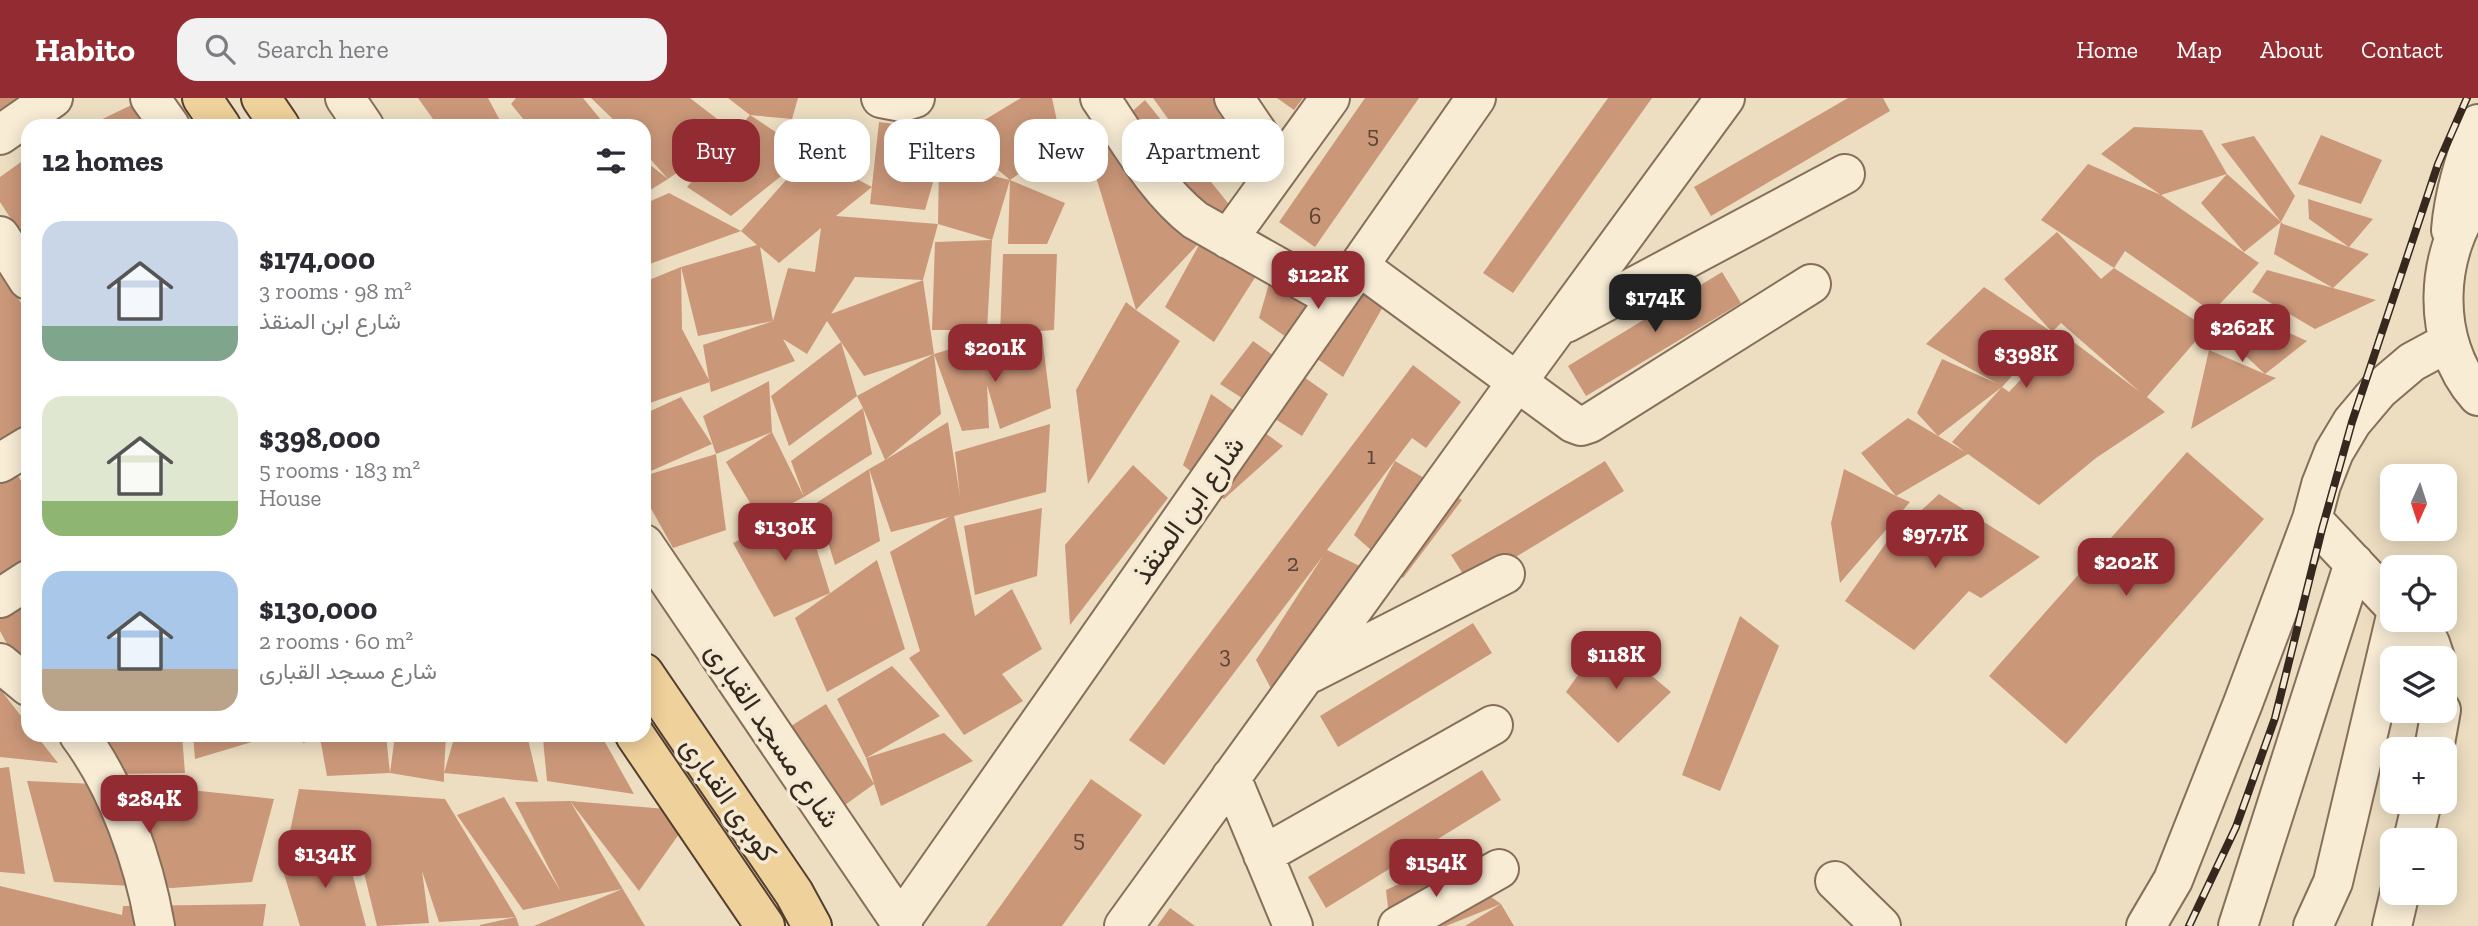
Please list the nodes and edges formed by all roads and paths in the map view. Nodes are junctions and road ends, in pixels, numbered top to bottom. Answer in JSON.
{"nodes":[{"id":1,"x":53,"y":98,"type":"edge"},
{"id":2,"x":150,"y":98,"type":"edge"},
{"id":3,"x":202,"y":98,"type":"edge"},
{"id":4,"x":261,"y":98,"type":"edge"},
{"id":5,"x":345,"y":98,"type":"edge"},
{"id":6,"x":881,"y":98,"type":"edge"},
{"id":7,"x":915,"y":98,"type":"edge"},
{"id":8,"x":1100,"y":98,"type":"edge"},
{"id":9,"x":1234,"y":98,"type":"edge"},
{"id":10,"x":1330,"y":98,"type":"edge"},
{"id":11,"x":1476,"y":98,"type":"edge"},
{"id":12,"x":1725,"y":98,"type":"edge"},
{"id":13,"x":23,"y":119,"type":"edge"},
{"id":14,"x":165,"y":119,"type":"edge"},
{"id":15,"x":216,"y":119,"type":"edge"},
{"id":16,"x":275,"y":119,"type":"edge"},
{"id":17,"x":359,"y":119,"type":"edge"},
{"id":18,"x":1248,"y":119,"type":"edge"},
{"id":19,"x":21,"y":120,"type":"edge"},
{"id":20,"x":2478,"y":124,"type":"edge"},
{"id":21,"x":0,"y":135,"type":"edge"},
{"id":22,"x":1284,"y":161,"type":"edge"},
{"id":23,"x":1845,"y":174,"type":"dead end"},
{"id":24,"x":1269,"y":182,"type":"edge"},
{"id":25,"x":2478,"y":197,"type":"edge"},
{"id":26,"x":0,"y":237,"type":"edge"},
{"id":27,"x":1228,"y":239,"type":"junction"},
{"id":28,"x":2449,"y":250,"type":"junction"},
{"id":29,"x":1359,"y":266,"type":"junction"},
{"id":30,"x":21,"y":270,"type":"edge"},
{"id":31,"x":1811,"y":284,"type":"dead end"},
{"id":32,"x":1335,"y":299,"type":"junction"},
{"id":33,"x":1556,"y":328,"type":"junction"},
{"id":34,"x":2449,"y":342,"type":"junction"},
{"id":35,"x":1517,"y":382,"type":"junction"},
{"id":36,"x":2478,"y":396,"type":"edge"},
{"id":37,"x":21,"y":450,"type":"edge"},
{"id":38,"x":0,"y":463,"type":"edge"},
{"id":39,"x":2312,"y":519,"type":"junction"},
{"id":40,"x":651,"y":554,"type":"edge"},
{"id":41,"x":2354,"y":563,"type":"junction"},
{"id":42,"x":1505,"y":574,"type":"dead end"},
{"id":43,"x":2380,"y":591,"type":"edge"},
{"id":44,"x":2392,"y":632,"type":"edge"},
{"id":45,"x":2419,"y":632,"type":"edge"},
{"id":46,"x":2431,"y":646,"type":"edge"},
{"id":47,"x":0,"y":663,"type":"edge"},
{"id":48,"x":1305,"y":676,"type":"junction"},
{"id":49,"x":21,"y":680,"type":"edge"},
{"id":50,"x":651,"y":683,"type":"edge"},
{"id":51,"x":1493,"y":724,"type":"dead end"},
{"id":52,"x":84,"y":742,"type":"edge"},
{"id":53,"x":640,"y":742,"type":"edge"},
{"id":54,"x":1231,"y":777,"type":"junction"},
{"id":55,"x":1263,"y":855,"type":"junction"},
{"id":56,"x":1499,"y":869,"type":"dead end"},
{"id":57,"x":1835,"y":881,"type":"dead end"},
{"id":58,"x":2397,"y":905,"type":"edge"},
{"id":59,"x":808,"y":919,"type":"edge"},
{"id":60,"x":902,"y":924,"type":"edge"},
{"id":61,"x":155,"y":926,"type":"edge"},
{"id":62,"x":765,"y":926,"type":"edge"},
{"id":63,"x":1124,"y":926,"type":"edge"},
{"id":64,"x":1293,"y":926,"type":"edge"},
{"id":65,"x":1398,"y":926,"type":"edge"},
{"id":66,"x":1881,"y":926,"type":"edge"},
{"id":67,"x":2146,"y":926,"type":"edge"},
{"id":68,"x":2238,"y":926,"type":"edge"},
{"id":69,"x":2313,"y":926,"type":"edge"},
{"id":70,"x":2392,"y":926,"type":"edge"}],
"edges":[{"from":1,"to":13,"type":"street"},
{"from":2,"to":14,"type":"street"},
{"from":3,"to":15,"type":"main road"},
{"from":4,"to":16,"type":"main road"},
{"from":5,"to":17,"type":"street"},
{"from":6,"to":7,"type":"street"},
{"from":8,"to":27,"type":"street"},
{"from":9,"to":18,"type":"street"},
{"from":10,"to":22,"type":"street"},
{"from":11,"to":29,"type":"street","name":"شارع ابن المنقذ"},
{"from":12,"to":33,"type":"street"},
{"from":19,"to":21,"type":"street"},
{"from":20,"to":28,"type":"street"},
{"from":23,"to":33,"type":"street"},
{"from":24,"to":27,"type":"street"},
{"from":25,"to":28,"type":"street"},
{"from":26,"to":30,"type":"street"},
{"from":27,"to":32,"type":"street"},
{"from":28,"to":34,"type":"street"},
{"from":29,"to":32,"type":"street","name":"شارع ابن المنقذ"},
{"from":29,"to":35,"type":"street"},
{"from":31,"to":35,"type":"street"},
{"from":32,"to":60,"type":"street","name":"شارع ابن المنقذ"},
{"from":33,"to":35,"type":"street"},
{"from":34,"to":36,"type":"street"},
{"from":34,"to":39,"type":"street"},
{"from":35,"to":48,"type":"street"},
{"from":37,"to":38,"type":"street"},
{"from":39,"to":41,"type":"street"},
{"from":39,"to":67,"type":"street"},
{"from":40,"to":60,"type":"street","name":"شارع مسجد القبارى"},
{"from":41,"to":43,"type":"street"},
{"from":41,"to":68,"type":"street"},
{"from":42,"to":48,"type":"street"},
{"from":44,"to":69,"type":"street"},
{"from":45,"to":46,"type":"street"},
{"from":47,"to":49,"type":"street"},
{"from":48,"to":54,"type":"street"},
{"from":50,"to":59,"type":"main road","name":"كوبرى القبارى"},
{"from":51,"to":55,"type":"street"},
{"from":52,"to":61,"type":"street"},
{"from":53,"to":62,"type":"main road","name":"كوبرى القبارى"},
{"from":54,"to":55,"type":"street"},
{"from":54,"to":63,"type":"street"},
{"from":55,"to":64,"type":"street"},
{"from":56,"to":65,"type":"street"},
{"from":57,"to":66,"type":"street"},
{"from":58,"to":70,"type":"street"}]}
